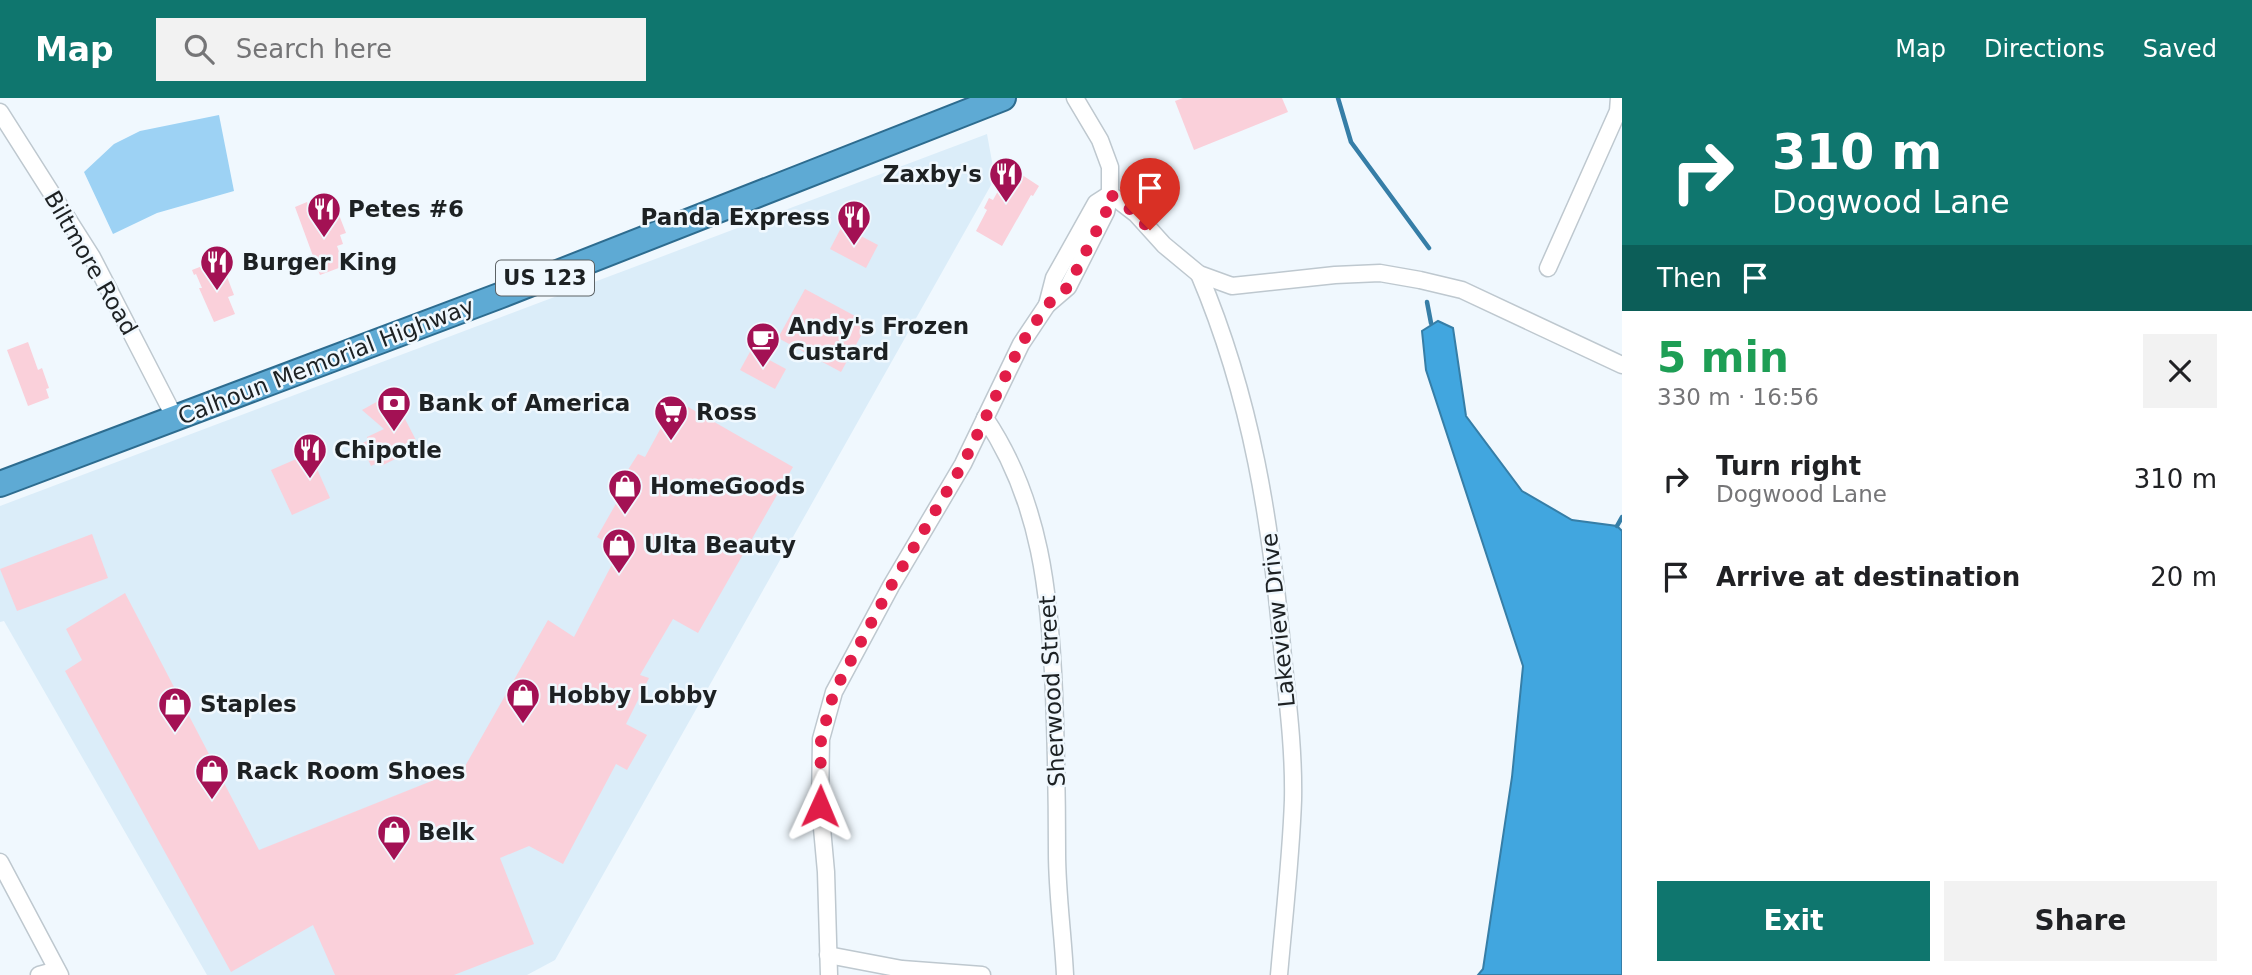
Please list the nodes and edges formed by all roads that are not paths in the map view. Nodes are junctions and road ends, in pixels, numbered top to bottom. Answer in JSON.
{"nodes":[{"id":1,"x":1003,"y":98,"type":"edge"},
{"id":2,"x":1075,"y":98,"type":"edge"},
{"id":3,"x":1619,"y":98,"type":"edge"},
{"id":4,"x":0,"y":112,"type":"edge"},
{"id":5,"x":1110,"y":194,"type":"junction"},
{"id":6,"x":1548,"y":268,"type":"dead end"},
{"id":7,"x":1199,"y":274,"type":"junction"},
{"id":8,"x":1622,"y":365,"type":"edge"},
{"id":9,"x":175,"y":418,"type":"junction"},
{"id":10,"x":985,"y":418,"type":"junction"},
{"id":11,"x":0,"y":484,"type":"edge"},
{"id":12,"x":0,"y":862,"type":"edge"},
{"id":13,"x":828,"y":954,"type":"junction"},
{"id":14,"x":59,"y":973,"type":"edge"},
{"id":15,"x":39,"y":975,"type":"edge"},
{"id":16,"x":829,"y":975,"type":"edge"},
{"id":17,"x":982,"y":975,"type":"edge"},
{"id":18,"x":1065,"y":975,"type":"edge"},
{"id":19,"x":1279,"y":975,"type":"edge"}],
"edges":[{"from":1,"to":9,"type":"highway","name":"Calhoun Memorial Highway","number":"US 123"},
{"from":2,"to":5,"type":"street"},
{"from":3,"to":6,"type":"street"},
{"from":4,"to":9,"type":"street","name":"Biltmore Road"},
{"from":5,"to":7,"type":"street"},
{"from":5,"to":10,"type":"street"},
{"from":7,"to":8,"type":"street"},
{"from":7,"to":19,"type":"street","name":"Lakeview Drive"},
{"from":9,"to":11,"type":"highway","name":"Calhoun Memorial Highway","number":"US 123"},
{"from":10,"to":13,"type":"street"},
{"from":10,"to":18,"type":"street","name":"Sherwood Street"},
{"from":12,"to":14,"type":"street"},
{"from":13,"to":16,"type":"street"},
{"from":13,"to":17,"type":"street"},
{"from":14,"to":15,"type":"street"}]}
